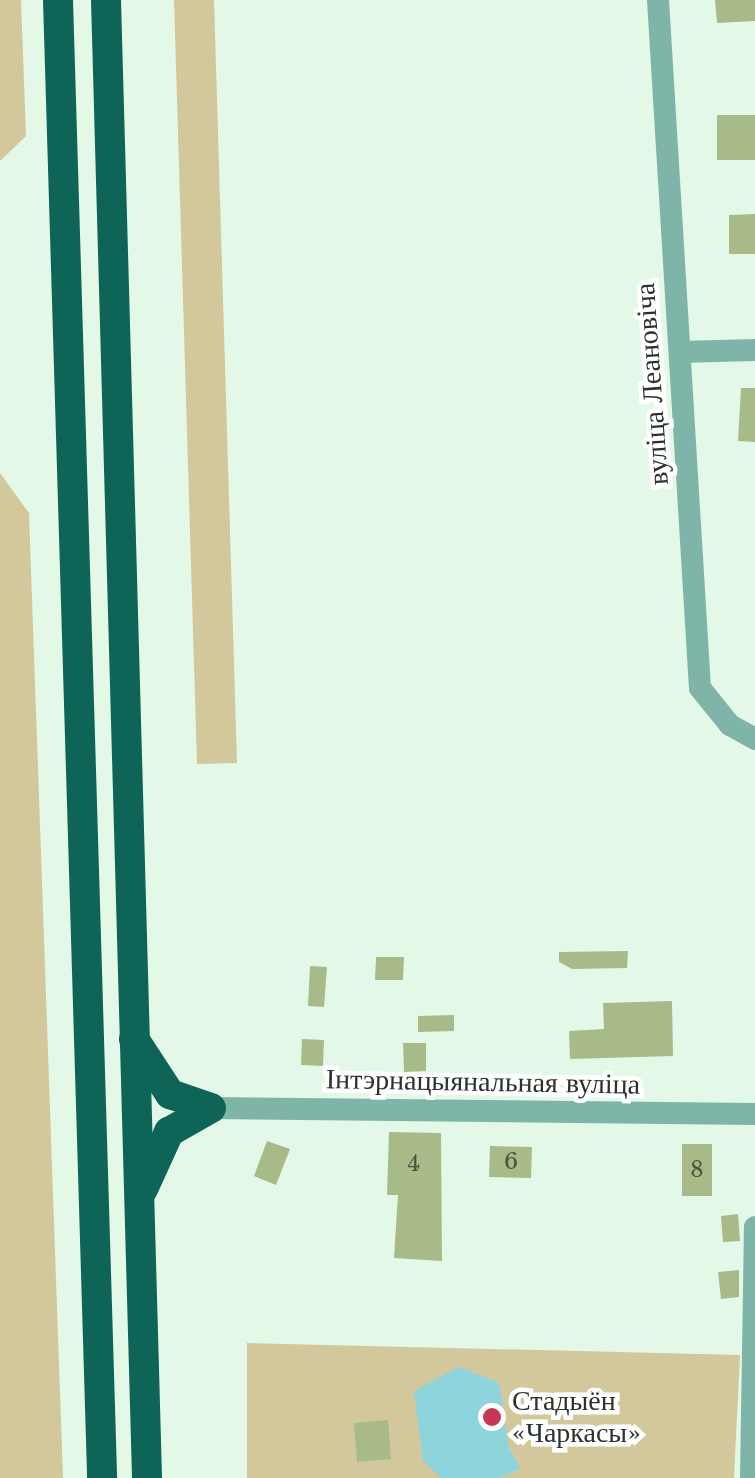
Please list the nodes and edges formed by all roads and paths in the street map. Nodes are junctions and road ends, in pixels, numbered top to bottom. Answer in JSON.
{"nodes":[{"id":1,"x":58,"y":0,"type":"edge"},
{"id":2,"x":106,"y":0,"type":"edge"},
{"id":3,"x":658,"y":0,"type":"edge"},
{"id":4,"x":755,"y":350,"type":"edge"},
{"id":5,"x":680,"y":352,"type":"junction"},
{"id":6,"x":755,"y":739,"type":"edge"},
{"id":7,"x":133,"y":1036,"type":"junction"},
{"id":8,"x":211,"y":1108,"type":"junction"},
{"id":9,"x":755,"y":1114,"type":"edge"},
{"id":10,"x":138,"y":1217,"type":"junction"},
{"id":11,"x":755,"y":1227,"type":"edge"},
{"id":12,"x":752,"y":1477,"type":"edge"},
{"id":13,"x":102,"y":1478,"type":"edge"},
{"id":14,"x":147,"y":1478,"type":"edge"}],
"edges":[{"from":1,"to":13,"type":"highway"},
{"from":2,"to":7,"type":"highway"},
{"from":3,"to":5,"type":"street","name":"вуліца Леановіча"},
{"from":4,"to":5,"type":"street"},
{"from":5,"to":6,"type":"street","name":"вуліца Леановіча"},
{"from":7,"to":8,"type":"highway"},
{"from":7,"to":10,"type":"highway"},
{"from":8,"to":9,"type":"street","name":"Інтэрнацыянальная вуліца"},
{"from":8,"to":10,"type":"highway"},
{"from":10,"to":14,"type":"highway"},
{"from":11,"to":12,"type":"street"}]}
